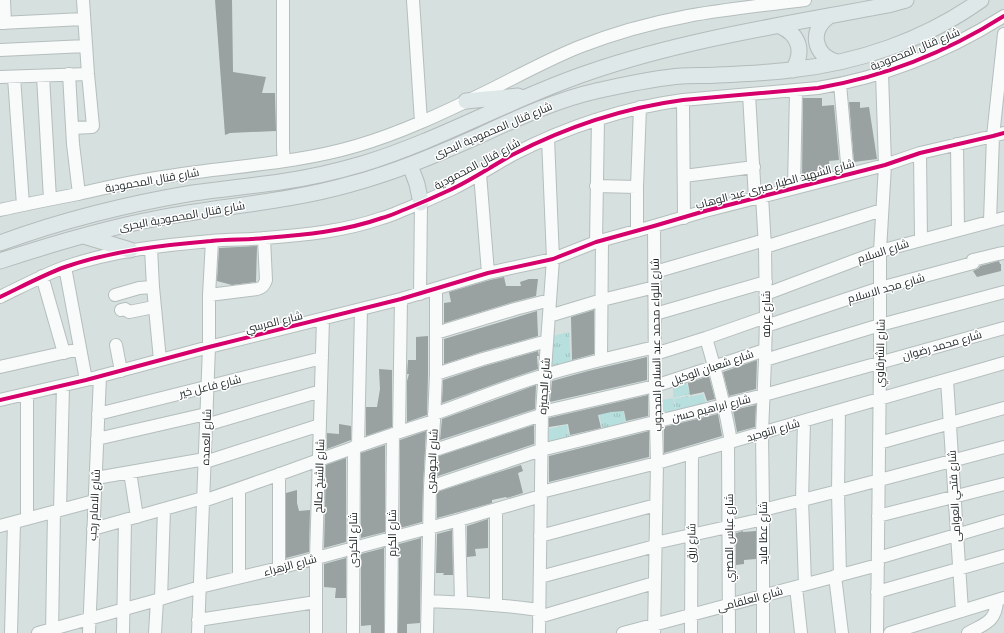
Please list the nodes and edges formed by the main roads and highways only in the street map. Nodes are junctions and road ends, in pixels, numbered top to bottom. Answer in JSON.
{"nodes":[{"id":1,"x":906,"y":0,"type":"edge"},
{"id":2,"x":981,"y":0,"type":"edge"},
{"id":3,"x":828,"y":17,"type":"junction"},
{"id":4,"x":780,"y":26,"type":"junction"},
{"id":5,"x":837,"y":62,"type":"junction"},
{"id":6,"x":793,"y":70,"type":"junction"},
{"id":7,"x":529,"y":95,"type":"junction"},
{"id":8,"x":466,"y":102,"type":"road end"},
{"id":9,"x":410,"y":165,"type":"junction"},
{"id":10,"x":421,"y":203,"type":"road end"},
{"id":11,"x":84,"y":236,"type":"junction"},
{"id":12,"x":0,"y":242,"type":"edge"},
{"id":13,"x":130,"y":250,"type":"road end"},
{"id":14,"x":0,"y":261,"type":"edge"}],
"edges":[{"from":1,"to":3,"type":"main road","name":"شارع قنال المحمودية البحرى"},
{"from":2,"to":5,"type":"main road","name":"شارع قنال المحمودية البحرى"},
{"from":3,"to":4,"type":"main road","name":"شارع قنال المحمودية البحرى"},
{"from":3,"to":5,"type":"main road"},
{"from":4,"to":6,"type":"main road"},
{"from":4,"to":7,"type":"main road","name":"شارع قنال المحمودية البحرى"},
{"from":5,"to":6,"type":"main road","name":"شارع قنال المحمودية البحرى"},
{"from":6,"to":9,"type":"main road","name":"شارع قنال المحمودية البحرى"},
{"from":7,"to":8,"type":"main road"},
{"from":7,"to":12,"type":"main road","name":"شارع قنال المحمودية البحرى"},
{"from":9,"to":10,"type":"main road"},
{"from":9,"to":11,"type":"main road","name":"شارع قنال المحمودية البحرى"},
{"from":11,"to":13,"type":"main road"},
{"from":11,"to":14,"type":"main road","name":"شارع قنال المحمودية البحرى"}]}
